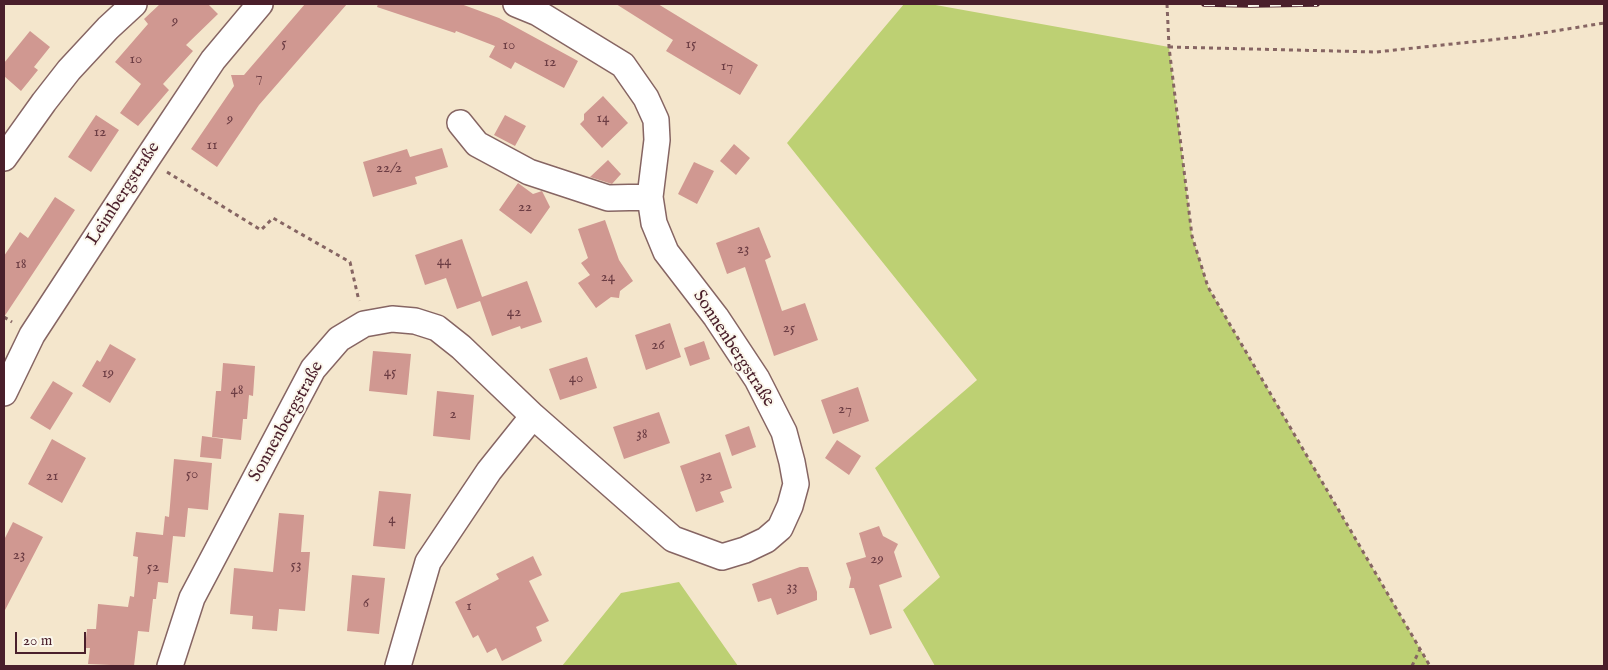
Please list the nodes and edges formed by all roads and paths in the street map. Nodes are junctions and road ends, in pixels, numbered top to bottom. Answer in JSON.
{"nodes":[{"id":1,"x":134,"y":4,"type":"edge"},
{"id":2,"x":260,"y":4,"type":"edge"},
{"id":3,"x":516,"y":4,"type":"edge"},
{"id":4,"x":1167,"y":4,"type":"edge"},
{"id":5,"x":1604,"y":23,"type":"edge"},
{"id":6,"x":1169,"y":47,"type":"junction"},
{"id":7,"x":460,"y":123,"type":"dead end"},
{"id":8,"x":4,"y":158,"type":"edge"},
{"id":9,"x":147,"y":159,"type":"junction"},
{"id":10,"x":650,"y":197,"type":"junction"},
{"id":11,"x":364,"y":324,"type":"junction"},
{"id":12,"x":4,"y":393,"type":"edge"},
{"id":13,"x":533,"y":416,"type":"junction"},
{"id":14,"x":1420,"y":649,"type":"junction"},
{"id":15,"x":170,"y":666,"type":"edge"},
{"id":16,"x":399,"y":666,"type":"edge"},
{"id":17,"x":1412,"y":666,"type":"edge"},
{"id":18,"x":1430,"y":666,"type":"edge"}],
"edges":[{"from":1,"to":8,"type":"street"},
{"from":2,"to":9,"type":"street","name":"Leimbergstraße"},
{"from":3,"to":10,"type":"street","name":"Sonnenbergstraße"},
{"from":4,"to":6,"type":"path"},
{"from":5,"to":6,"type":"path"},
{"from":6,"to":14,"type":"path"},
{"from":7,"to":10,"type":"street"},
{"from":9,"to":11,"type":"path"},
{"from":9,"to":12,"type":"street","name":"Leimbergstraße"},
{"from":10,"to":13,"type":"street","name":"Sonnenbergstraße"},
{"from":11,"to":13,"type":"street","name":"Sonnenbergstraße"},
{"from":11,"to":15,"type":"street","name":"Sonnenbergstraße"},
{"from":13,"to":16,"type":"street"},
{"from":14,"to":17,"type":"path"},
{"from":14,"to":18,"type":"path"}]}
